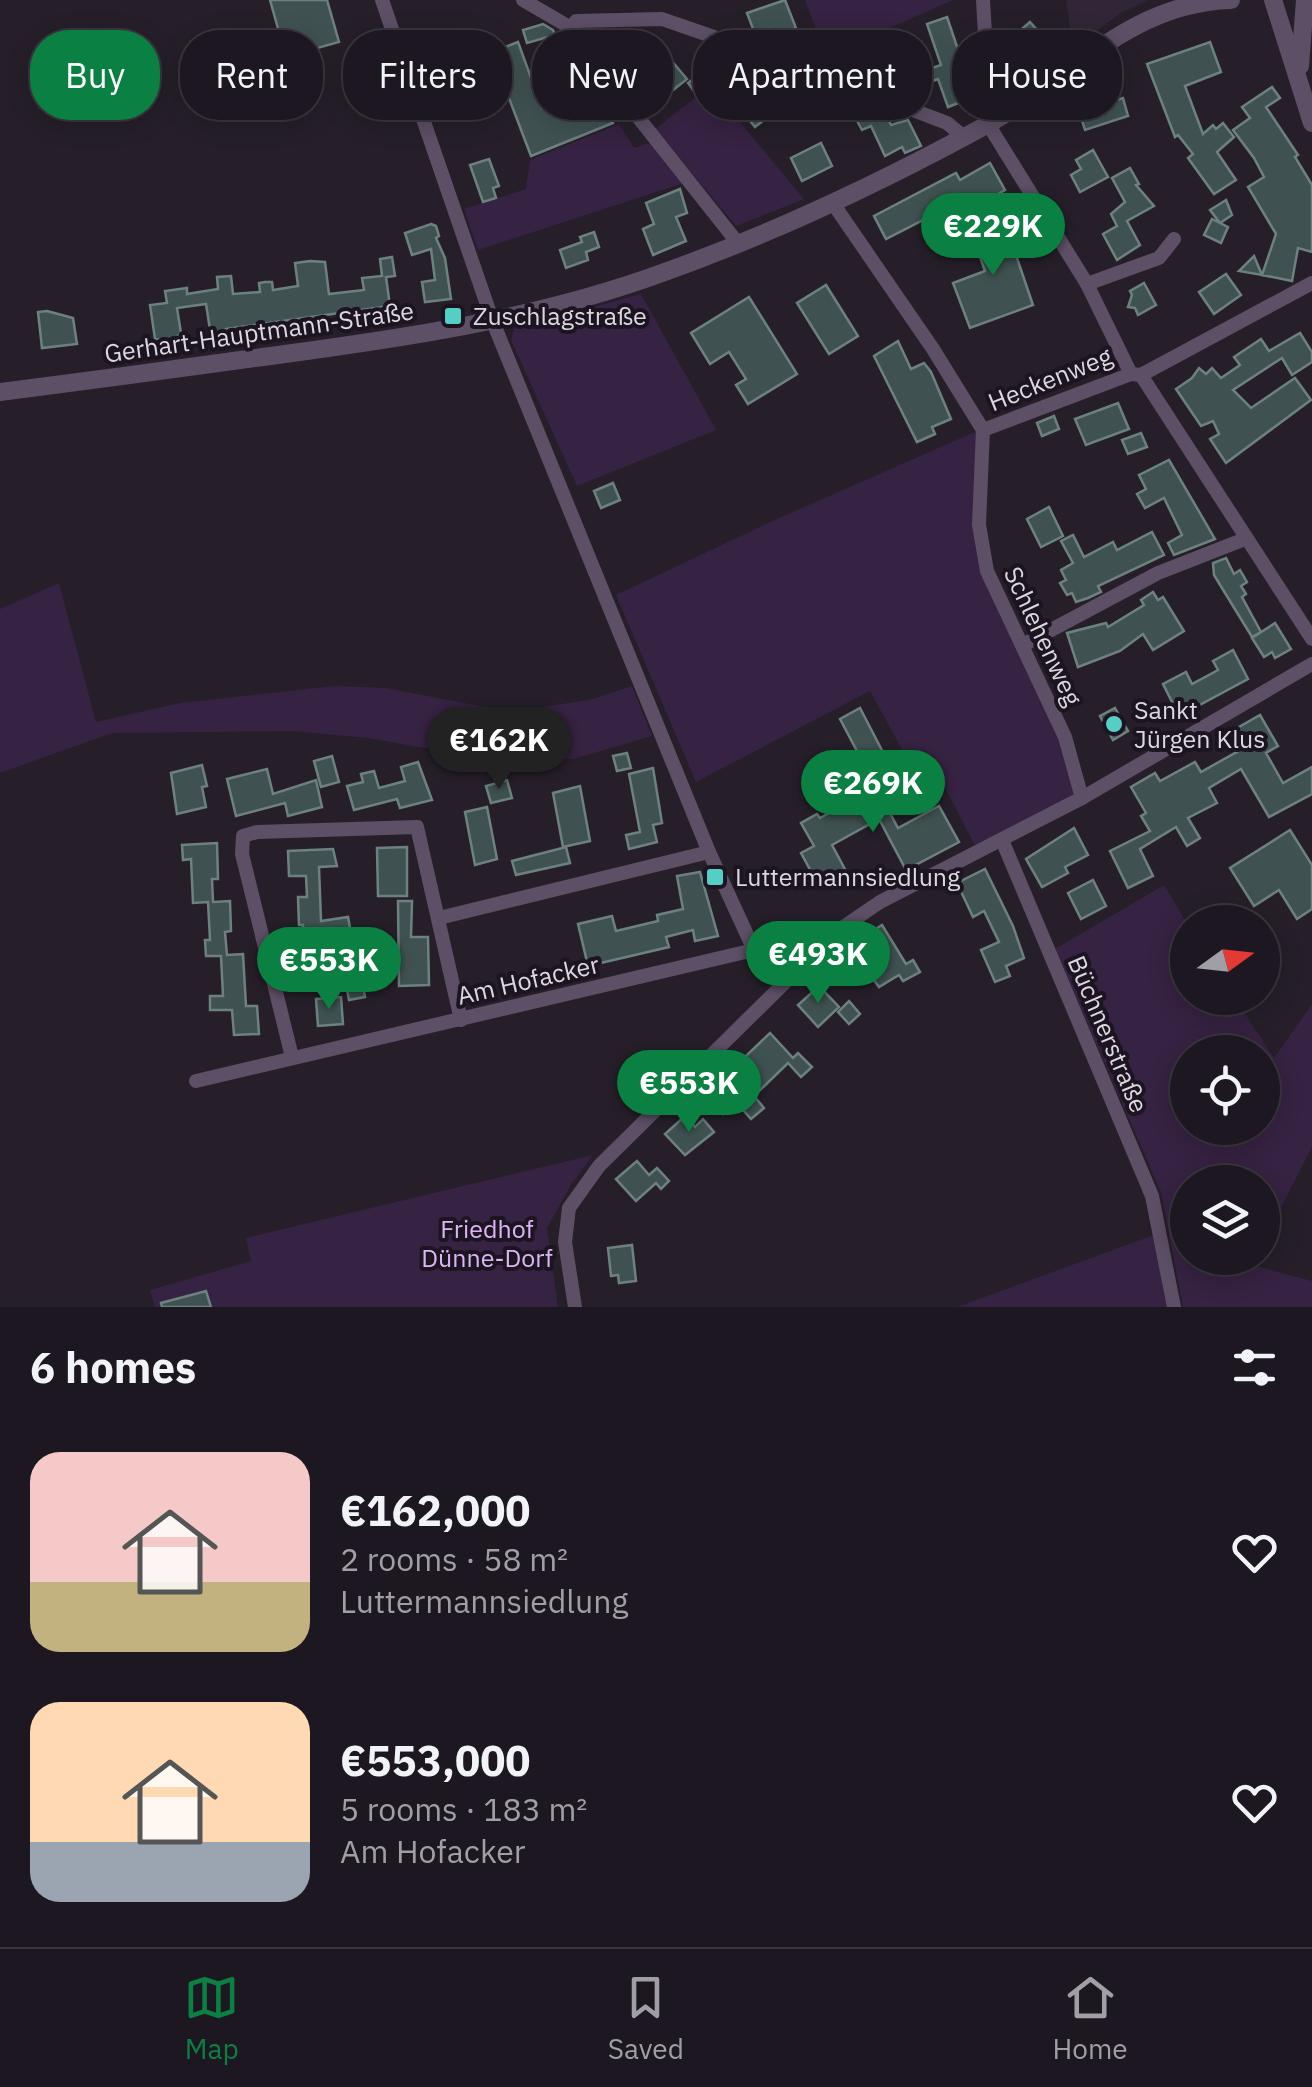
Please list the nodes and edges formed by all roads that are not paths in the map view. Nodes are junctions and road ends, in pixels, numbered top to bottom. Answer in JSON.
{"nodes":[{"id":1,"x":382,"y":0,"type":"edge"},
{"id":2,"x":523,"y":0,"type":"edge"},
{"id":3,"x":983,"y":0,"type":"edge"},
{"id":4,"x":1231,"y":0,"type":"edge"},
{"id":5,"x":1273,"y":0,"type":"edge"},
{"id":6,"x":1306,"y":0,"type":"edge"},
{"id":7,"x":571,"y":28,"type":"junction"},
{"id":8,"x":696,"y":30,"type":"edge"},
{"id":9,"x":1299,"y":76,"type":"junction"},
{"id":10,"x":932,"y":118,"type":"edge"},
{"id":11,"x":993,"y":121,"type":"junction"},
{"id":12,"x":1312,"y":123,"type":"edge"},
{"id":13,"x":964,"y":137,"type":"junction"},
{"id":14,"x":832,"y":202,"type":"junction"},
{"id":15,"x":1174,"y":239,"type":"dead end"},
{"id":16,"x":737,"y":242,"type":"junction"},
{"id":17,"x":1087,"y":284,"type":"junction"},
{"id":18,"x":1312,"y":284,"type":"edge"},
{"id":19,"x":494,"y":322,"type":"junction"},
{"id":20,"x":1136,"y":374,"type":"junction"},
{"id":21,"x":0,"y":392,"type":"edge"},
{"id":22,"x":983,"y":430,"type":"junction"},
{"id":23,"x":1245,"y":539,"type":"junction"},
{"id":24,"x":1312,"y":640,"type":"edge"},
{"id":25,"x":1023,"y":645,"type":"junction"},
{"id":26,"x":1312,"y":664,"type":"edge"},
{"id":27,"x":1082,"y":798,"type":"junction"},
{"id":28,"x":1002,"y":840,"type":"junction"},
{"id":29,"x":709,"y":852,"type":"junction"},
{"id":30,"x":439,"y":918,"type":"junction"},
{"id":31,"x":836,"y":932,"type":"junction"},
{"id":32,"x":754,"y":950,"type":"junction"},
{"id":33,"x":460,"y":1020,"type":"junction"},
{"id":34,"x":292,"y":1057,"type":"junction"},
{"id":35,"x":196,"y":1081,"type":"dead end"},
{"id":36,"x":575,"y":1307,"type":"edge"},
{"id":37,"x":1174,"y":1307,"type":"edge"}],
"edges":[{"from":1,"to":19,"type":"street"},
{"from":2,"to":7,"type":"street"},
{"from":3,"to":11,"type":"street","name":"Heckenweg"},
{"from":4,"to":11,"type":"street","name":"Gerhart-Hauptmann-Straße"},
{"from":5,"to":9,"type":"street"},
{"from":6,"to":9,"type":"street"},
{"from":7,"to":8,"type":"street"},
{"from":7,"to":16,"type":"street"},
{"from":9,"to":12,"type":"street"},
{"from":10,"to":13,"type":"street"},
{"from":11,"to":13,"type":"street","name":"Gerhart-Hauptmann-Straße"},
{"from":11,"to":17,"type":"street","name":"Heckenweg"},
{"from":13,"to":14,"type":"street","name":"Gerhart-Hauptmann-Straße"},
{"from":14,"to":16,"type":"street","name":"Gerhart-Hauptmann-Straße"},
{"from":14,"to":22,"type":"street","name":"Heckenweg"},
{"from":15,"to":17,"type":"street"},
{"from":16,"to":19,"type":"street","name":"Gerhart-Hauptmann-Straße"},
{"from":17,"to":20,"type":"street","name":"Heckenweg"},
{"from":18,"to":20,"type":"street"},
{"from":19,"to":21,"type":"street","name":"Gerhart-Hauptmann-Straße"},
{"from":19,"to":29,"type":"street"},
{"from":20,"to":22,"type":"street","name":"Heckenweg"},
{"from":20,"to":23,"type":"street"},
{"from":22,"to":25,"type":"street","name":"Schlehenweg"},
{"from":23,"to":24,"type":"street"},
{"from":23,"to":25,"type":"street"},
{"from":25,"to":27,"type":"street","name":"Schlehenweg"},
{"from":26,"to":27,"type":"street"},
{"from":27,"to":28,"type":"street"},
{"from":28,"to":31,"type":"street"},
{"from":28,"to":37,"type":"street","name":"Büchnerstraße"},
{"from":29,"to":30,"type":"street"},
{"from":29,"to":32,"type":"street"},
{"from":30,"to":33,"type":"street"},
{"from":30,"to":34,"type":"street"},
{"from":31,"to":32,"type":"street"},
{"from":31,"to":36,"type":"street"},
{"from":32,"to":33,"type":"street","name":"Am Hofacker"},
{"from":33,"to":34,"type":"street","name":"Am Hofacker"},
{"from":34,"to":35,"type":"street","name":"Am Hofacker"}]}
